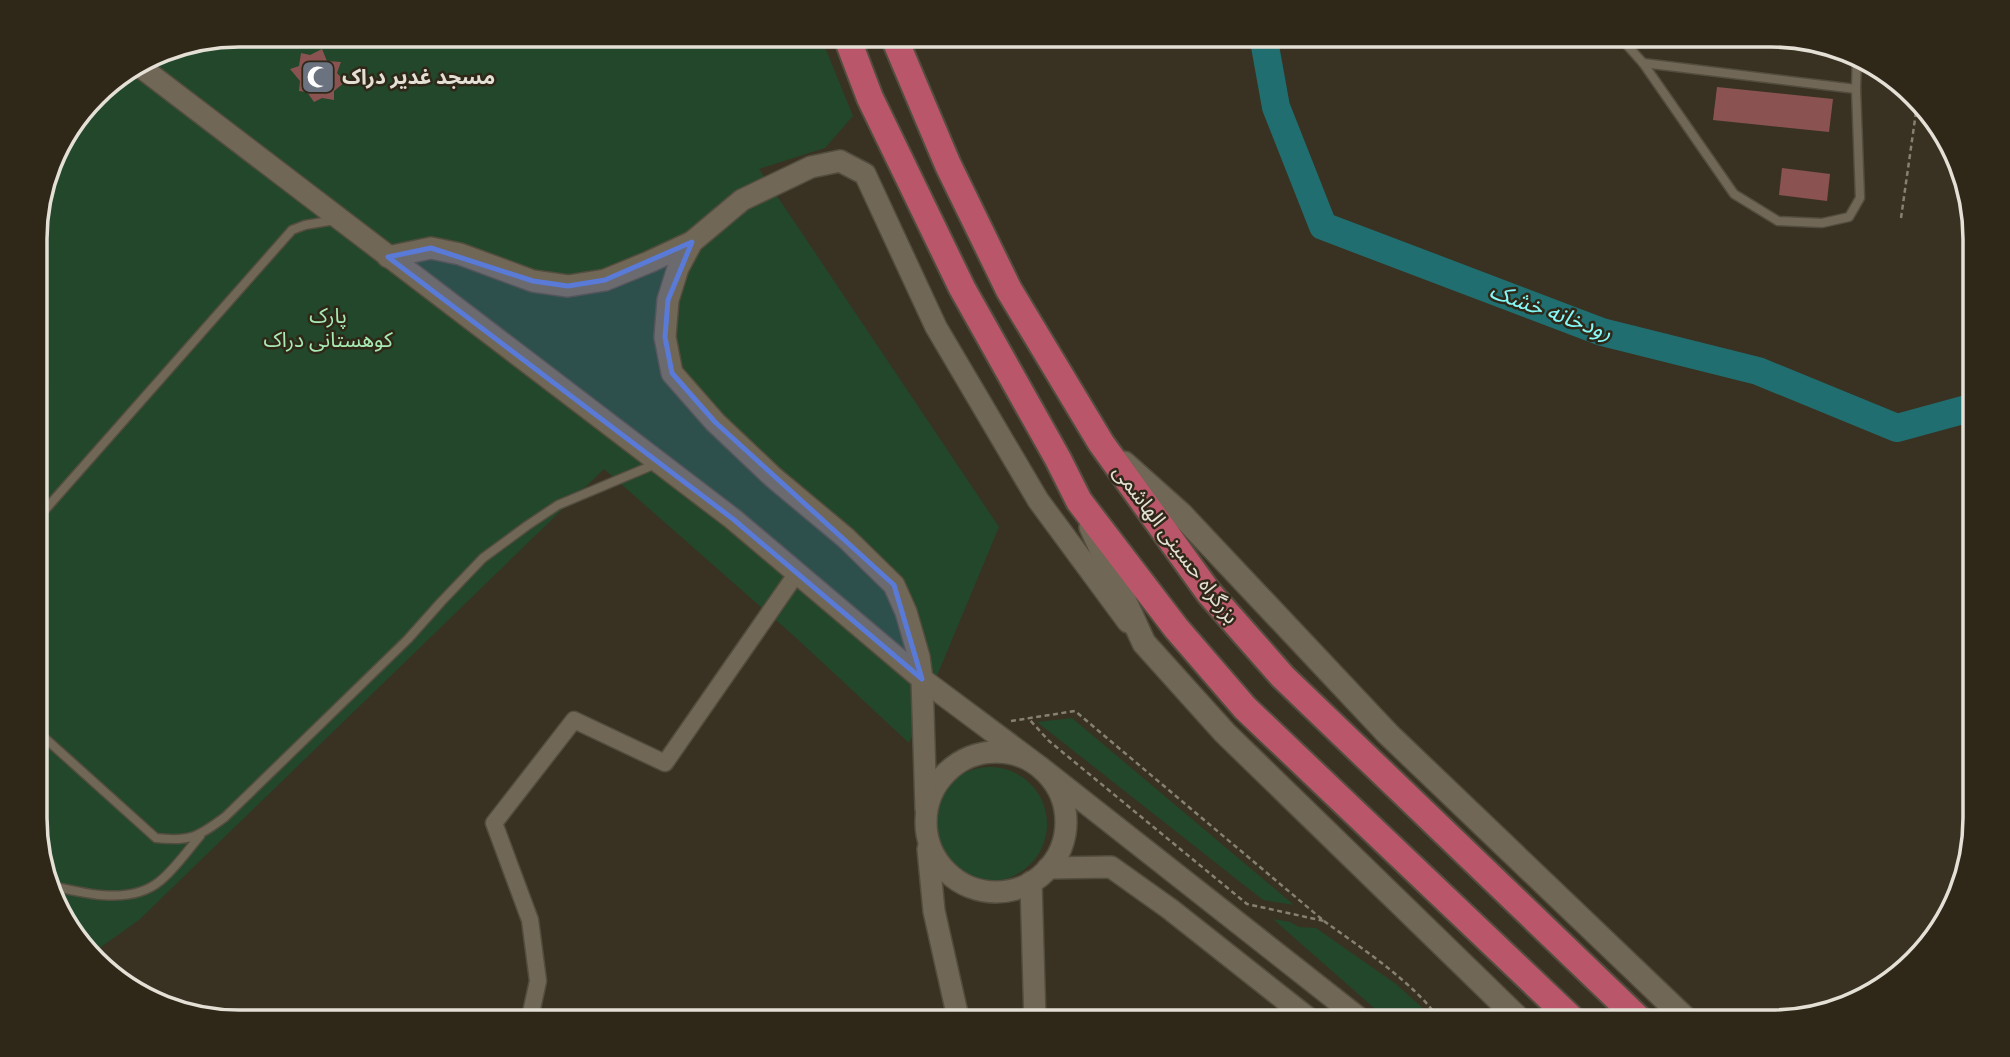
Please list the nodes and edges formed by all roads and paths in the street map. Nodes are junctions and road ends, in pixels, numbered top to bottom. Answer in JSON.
{"nodes":[{"id":1,"x":851,"y":47,"type":"edge"},
{"id":2,"x":898,"y":47,"type":"edge"},
{"id":3,"x":1629,"y":47,"type":"edge"},
{"id":4,"x":1643,"y":63,"type":"junction"},
{"id":5,"x":1857,"y":68,"type":"edge"},
{"id":6,"x":146,"y":71,"type":"edge"},
{"id":7,"x":1856,"y":89,"type":"junction"},
{"id":8,"x":1916,"y":114,"type":"edge"},
{"id":9,"x":1901,"y":218,"type":"dead end"},
{"id":10,"x":342,"y":219,"type":"junction"},
{"id":11,"x":692,"y":242,"type":"junction"},
{"id":12,"x":388,"y":257,"type":"junction"},
{"id":13,"x":1101,"y":443,"type":"junction"},
{"id":14,"x":659,"y":463,"type":"junction"},
{"id":15,"x":1079,"y":501,"type":"junction"},
{"id":16,"x":48,"y":507,"type":"edge"},
{"id":17,"x":797,"y":573,"type":"junction"},
{"id":18,"x":1144,"y":643,"type":"junction"},
{"id":19,"x":922,"y":679,"type":"junction"},
{"id":20,"x":1027,"y":718,"type":"junction"},
{"id":21,"x":984,"y":725,"type":"junction"},
{"id":22,"x":47,"y":740,"type":"edge"},
{"id":23,"x":1041,"y":767,"type":"junction"},
{"id":24,"x":926,"y":809,"type":"junction"},
{"id":25,"x":926,"y":833,"type":"junction"},
{"id":26,"x":201,"y":835,"type":"junction"},
{"id":27,"x":1048,"y":868,"type":"junction"},
{"id":28,"x":1031,"y":883,"type":"junction"},
{"id":29,"x":1189,"y":885,"type":"junction"},
{"id":30,"x":61,"y":888,"type":"edge"},
{"id":31,"x":1170,"y":909,"type":"junction"},
{"id":32,"x":1324,"y":921,"type":"junction"},
{"id":33,"x":1035,"y":1009,"type":"edge"},
{"id":34,"x":1298,"y":1009,"type":"edge"},
{"id":35,"x":1348,"y":1009,"type":"edge"},
{"id":36,"x":1432,"y":1009,"type":"edge"},
{"id":37,"x":1509,"y":1009,"type":"edge"},
{"id":38,"x":1561,"y":1009,"type":"edge"},
{"id":39,"x":1629,"y":1009,"type":"edge"},
{"id":40,"x":1675,"y":1009,"type":"edge"},
{"id":41,"x":532,"y":1010,"type":"edge"},
{"id":42,"x":956,"y":1010,"type":"edge"}],
"edges":[{"from":1,"to":15,"type":"highway"},
{"from":2,"to":13,"type":"highway","name":"بزرگراه حسینی الهاشمی"},
{"from":3,"to":4,"type":"lane"},
{"from":4,"to":7,"type":"lane"},
{"from":4,"to":7,"type":"lane"},
{"from":5,"to":7,"type":"lane"},
{"from":6,"to":10,"type":"street"},
{"from":8,"to":9,"type":"path"},
{"from":10,"to":12,"type":"street"},
{"from":10,"to":16,"type":"lane"},
{"from":11,"to":12,"type":"street"},
{"from":11,"to":18,"type":"street"},
{"from":11,"to":19,"type":"street"},
{"from":12,"to":14,"type":"street"},
{"from":13,"to":39,"type":"highway","name":"بزرگراه حسینی الهاشمی"},
{"from":13,"to":40,"type":"main road"},
{"from":14,"to":17,"type":"street"},
{"from":14,"to":26,"type":"lane"},
{"from":15,"to":18,"type":"main road"},
{"from":15,"to":38,"type":"highway"},
{"from":17,"to":19,"type":"street"},
{"from":17,"to":41,"type":"street"},
{"from":18,"to":37,"type":"main road"},
{"from":19,"to":21,"type":"street"},
{"from":19,"to":24,"type":"street"},
{"from":20,"to":21,"type":"path"},
{"from":20,"to":32,"type":"path"},
{"from":20,"to":32,"type":"path"},
{"from":21,"to":23,"type":"street"},
{"from":22,"to":26,"type":"lane"},
{"from":23,"to":24,"type":"street"},
{"from":23,"to":27,"type":"street"},
{"from":23,"to":29,"type":"street"},
{"from":24,"to":25,"type":"street"},
{"from":25,"to":28,"type":"street"},
{"from":25,"to":42,"type":"street"},
{"from":26,"to":30,"type":"lane"},
{"from":27,"to":28,"type":"street"},
{"from":27,"to":31,"type":"street"},
{"from":28,"to":33,"type":"street"},
{"from":29,"to":31,"type":"street"},
{"from":29,"to":35,"type":"street"},
{"from":31,"to":34,"type":"street"},
{"from":32,"to":36,"type":"path"}]}
